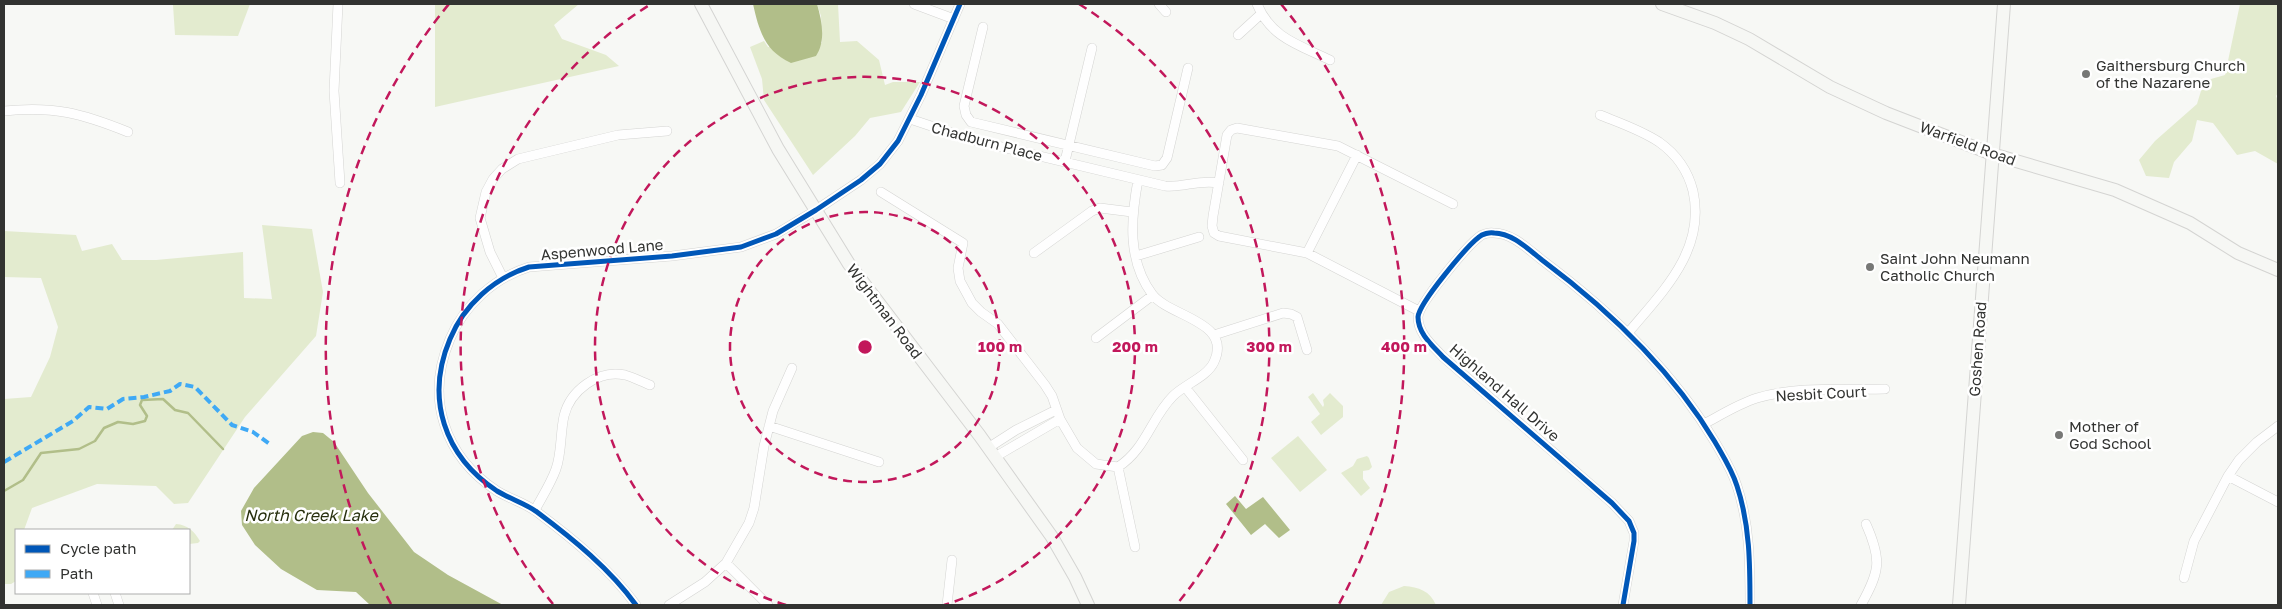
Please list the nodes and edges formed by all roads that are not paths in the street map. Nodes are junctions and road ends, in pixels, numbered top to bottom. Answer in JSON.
{"nodes":[{"id":1,"x":338,"y":4,"type":"edge"},
{"id":2,"x":701,"y":4,"type":"edge"},
{"id":3,"x":914,"y":4,"type":"edge"},
{"id":4,"x":960,"y":4,"type":"edge"},
{"id":5,"x":1160,"y":4,"type":"edge"},
{"id":6,"x":1257,"y":4,"type":"edge"},
{"id":7,"x":1662,"y":4,"type":"edge"},
{"id":8,"x":2004,"y":4,"type":"edge"},
{"id":9,"x":1166,"y":12,"type":"dead end"},
{"id":10,"x":1262,"y":14,"type":"junction"},
{"id":11,"x":954,"y":19,"type":"junction"},
{"id":12,"x":983,"y":27,"type":"dead end"},
{"id":13,"x":1238,"y":35,"type":"dead end"},
{"id":14,"x":1092,"y":48,"type":"dead end"},
{"id":15,"x":1330,"y":60,"type":"dead end"},
{"id":16,"x":1188,"y":68,"type":"dead end"},
{"id":17,"x":4,"y":111,"type":"edge"},
{"id":18,"x":1600,"y":115,"type":"dead end"},
{"id":19,"x":910,"y":119,"type":"junction"},
{"id":20,"x":667,"y":131,"type":"dead end"},
{"id":21,"x":128,"y":132,"type":"dead end"},
{"id":22,"x":1069,"y":145,"type":"junction"},
{"id":23,"x":1992,"y":154,"type":"junction"},
{"id":24,"x":1357,"y":155,"type":"junction"},
{"id":25,"x":1065,"y":162,"type":"junction"},
{"id":26,"x":1138,"y":180,"type":"junction"},
{"id":27,"x":340,"y":183,"type":"dead end"},
{"id":28,"x":1219,"y":183,"type":"junction"},
{"id":29,"x":881,"y":192,"type":"dead end"},
{"id":30,"x":1453,"y":204,"type":"dead end"},
{"id":31,"x":816,"y":210,"type":"junction"},
{"id":32,"x":1132,"y":212,"type":"junction"},
{"id":33,"x":1199,"y":237,"type":"dead end"},
{"id":34,"x":1034,"y":253,"type":"dead end"},
{"id":35,"x":1307,"y":253,"type":"junction"},
{"id":36,"x":1136,"y":256,"type":"junction"},
{"id":37,"x":2278,"y":270,"type":"edge"},
{"id":38,"x":503,"y":278,"type":"junction"},
{"id":39,"x":1153,"y":295,"type":"junction"},
{"id":40,"x":1419,"y":311,"type":"junction"},
{"id":41,"x":1628,"y":333,"type":"junction"},
{"id":42,"x":1214,"y":335,"type":"junction"},
{"id":43,"x":1096,"y":338,"type":"dead end"},
{"id":44,"x":1307,"y":350,"type":"dead end"},
{"id":45,"x":792,"y":368,"type":"dead end"},
{"id":46,"x":650,"y":385,"type":"dead end"},
{"id":47,"x":1185,"y":387,"type":"junction"},
{"id":48,"x":1885,"y":389,"type":"dead end"},
{"id":49,"x":1058,"y":414,"type":"junction"},
{"id":50,"x":1704,"y":424,"type":"junction"},
{"id":51,"x":769,"y":426,"type":"junction"},
{"id":52,"x":2278,"y":426,"type":"edge"},
{"id":53,"x":992,"y":452,"type":"junction"},
{"id":54,"x":1244,"y":460,"type":"dead end"},
{"id":55,"x":879,"y":462,"type":"dead end"},
{"id":56,"x":1118,"y":467,"type":"junction"},
{"id":57,"x":2228,"y":476,"type":"junction"},
{"id":58,"x":2278,"y":502,"type":"edge"},
{"id":59,"x":535,"y":510,"type":"junction"},
{"id":60,"x":1866,"y":524,"type":"dead end"},
{"id":61,"x":1135,"y":547,"type":"dead end"},
{"id":62,"x":952,"y":560,"type":"dead end"},
{"id":63,"x":726,"y":563,"type":"junction"},
{"id":64,"x":2184,"y":578,"type":"dead end"},
{"id":65,"x":636,"y":605,"type":"edge"},
{"id":66,"x":669,"y":605,"type":"edge"},
{"id":67,"x":768,"y":605,"type":"edge"},
{"id":68,"x":947,"y":605,"type":"edge"},
{"id":69,"x":1088,"y":605,"type":"edge"},
{"id":70,"x":1623,"y":605,"type":"edge"},
{"id":71,"x":1750,"y":605,"type":"edge"},
{"id":72,"x":1861,"y":605,"type":"edge"},
{"id":73,"x":1959,"y":605,"type":"edge"}],
"edges":[{"from":1,"to":27,"type":"street"},
{"from":2,"to":31,"type":"street","name":"Wightman Road"},
{"from":3,"to":11,"type":"street"},
{"from":4,"to":11,"type":"street","name":"Aspenwood Lane"},
{"from":5,"to":9,"type":"street"},
{"from":6,"to":10,"type":"street"},
{"from":7,"to":23,"type":"street","name":"Warfield Road"},
{"from":8,"to":23,"type":"street","name":"Goshen Road"},
{"from":10,"to":13,"type":"street"},
{"from":10,"to":15,"type":"street"},
{"from":11,"to":19,"type":"street","name":"Aspenwood Lane"},
{"from":12,"to":22,"type":"street","name":"Chadburn Place"},
{"from":14,"to":22,"type":"street"},
{"from":16,"to":22,"type":"street","name":"Chadburn Place"},
{"from":17,"to":21,"type":"street"},
{"from":18,"to":41,"type":"street"},
{"from":19,"to":25,"type":"street","name":"Chadburn Place"},
{"from":19,"to":31,"type":"street","name":"Aspenwood Lane"},
{"from":20,"to":38,"type":"street"},
{"from":22,"to":25,"type":"street"},
{"from":23,"to":37,"type":"street","name":"Warfield Road"},
{"from":23,"to":73,"type":"street","name":"Goshen Road"},
{"from":24,"to":28,"type":"street"},
{"from":24,"to":30,"type":"street"},
{"from":24,"to":35,"type":"street"},
{"from":25,"to":26,"type":"street","name":"Chadburn Place"},
{"from":26,"to":28,"type":"street","name":"Chadburn Place"},
{"from":26,"to":32,"type":"street"},
{"from":28,"to":35,"type":"street"},
{"from":29,"to":49,"type":"street"},
{"from":31,"to":38,"type":"street","name":"Aspenwood Lane"},
{"from":31,"to":53,"type":"street","name":"Wightman Road"},
{"from":32,"to":34,"type":"street"},
{"from":32,"to":36,"type":"street"},
{"from":33,"to":36,"type":"street"},
{"from":35,"to":40,"type":"street"},
{"from":36,"to":39,"type":"street"},
{"from":38,"to":59,"type":"street","name":"Aspenwood Lane"},
{"from":39,"to":42,"type":"street"},
{"from":39,"to":43,"type":"street"},
{"from":40,"to":41,"type":"street"},
{"from":40,"to":70,"type":"street","name":"Highland Hall Drive"},
{"from":41,"to":50,"type":"street"},
{"from":42,"to":44,"type":"street"},
{"from":42,"to":47,"type":"street"},
{"from":45,"to":51,"type":"street"},
{"from":46,"to":59,"type":"street"},
{"from":47,"to":54,"type":"street"},
{"from":47,"to":56,"type":"street"},
{"from":48,"to":50,"type":"street","name":"Nesbit Court"},
{"from":49,"to":53,"type":"street"},
{"from":49,"to":56,"type":"street"},
{"from":50,"to":71,"type":"street"},
{"from":51,"to":55,"type":"street"},
{"from":51,"to":63,"type":"street"},
{"from":52,"to":57,"type":"street"},
{"from":53,"to":69,"type":"street","name":"Wightman Road"},
{"from":56,"to":61,"type":"street"},
{"from":57,"to":58,"type":"street"},
{"from":57,"to":64,"type":"street"},
{"from":59,"to":65,"type":"street","name":"Aspenwood Lane"},
{"from":60,"to":72,"type":"street"},
{"from":62,"to":68,"type":"street"},
{"from":63,"to":66,"type":"street"},
{"from":63,"to":67,"type":"street"}]}
